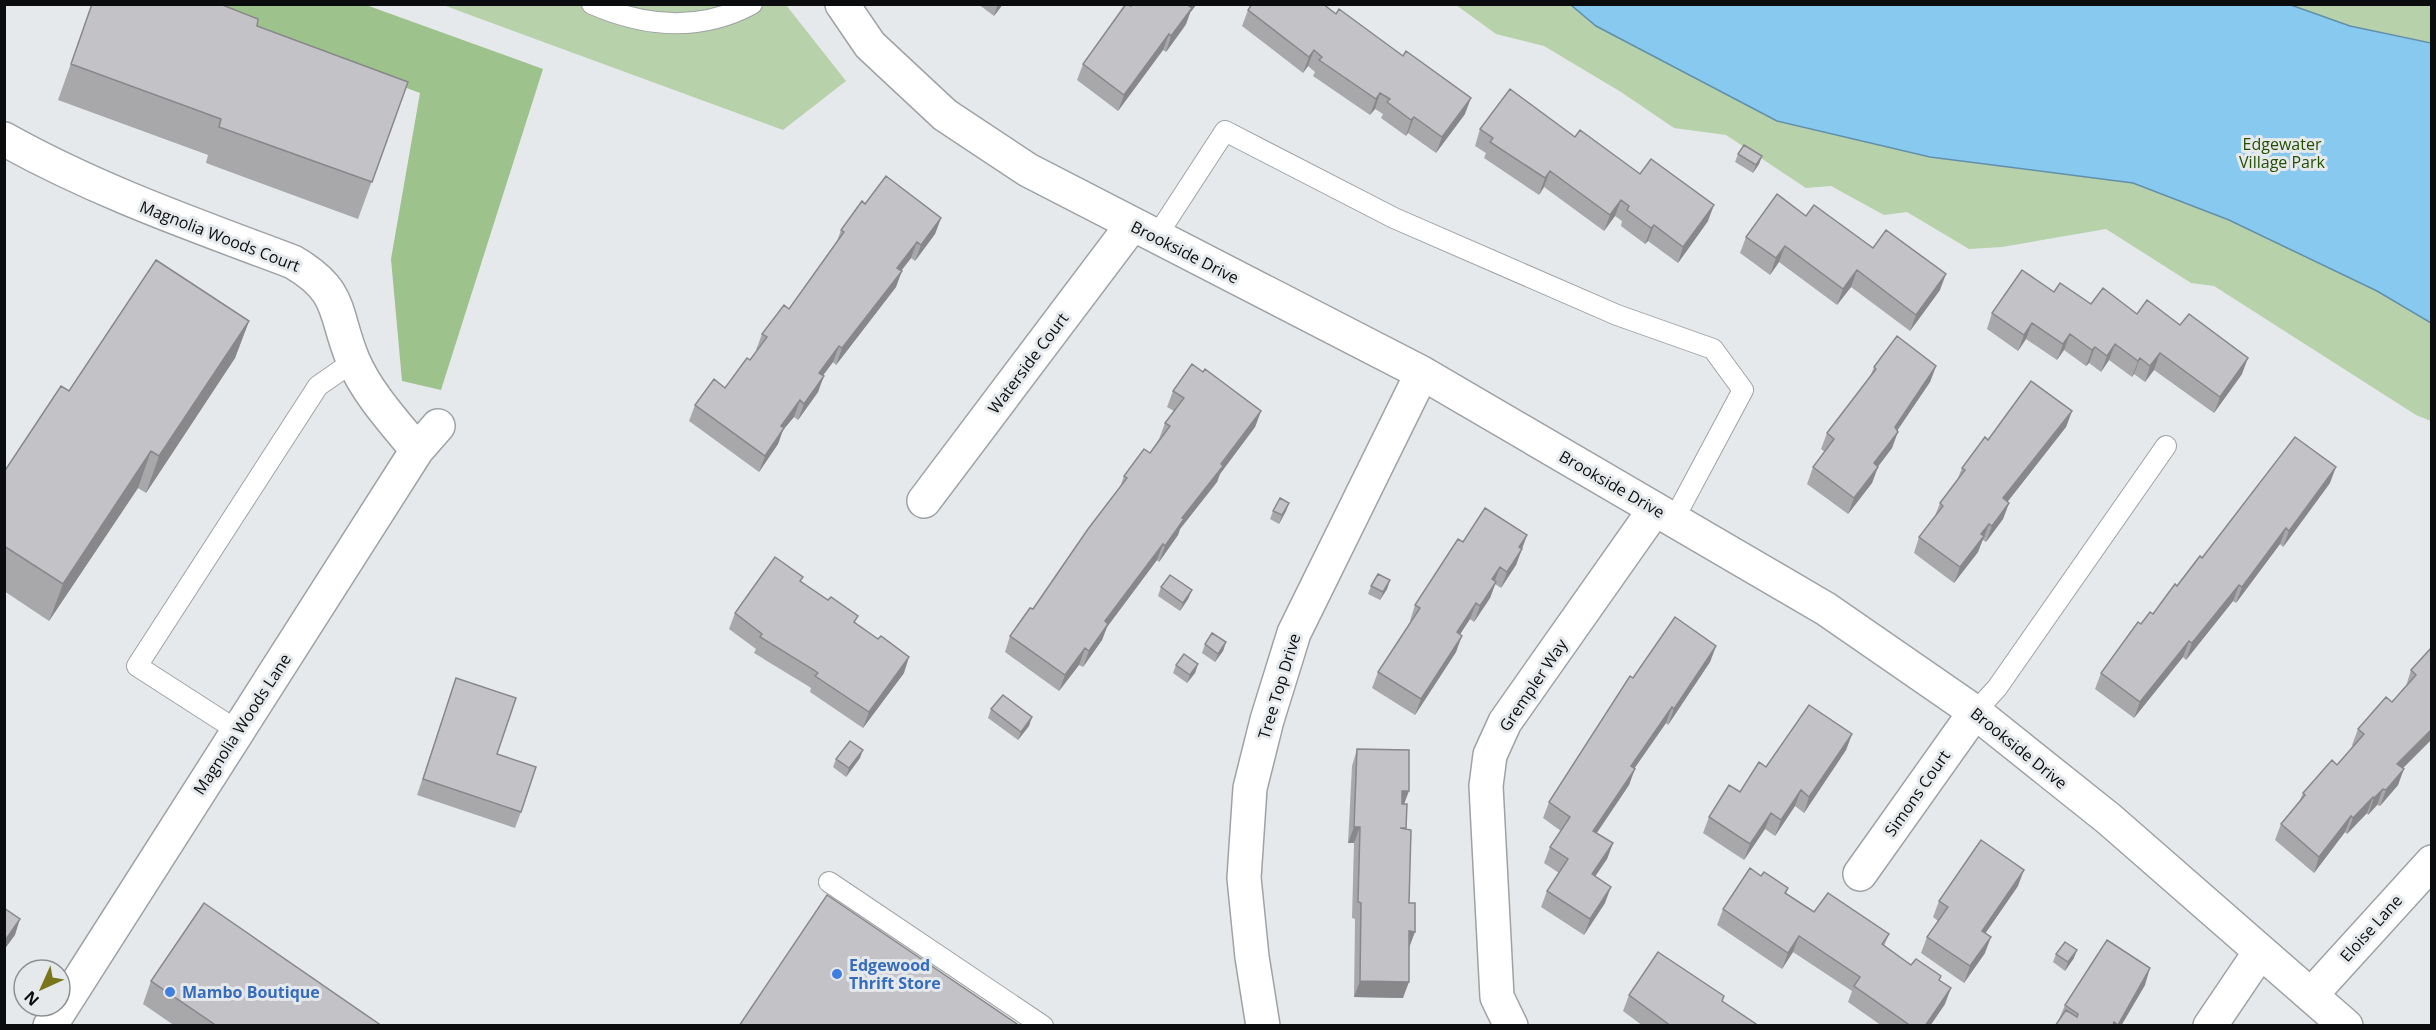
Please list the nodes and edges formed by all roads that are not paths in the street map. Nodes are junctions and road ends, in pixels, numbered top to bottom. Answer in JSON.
{"nodes":[{"id":1,"x":592,"y":4,"type":"edge"},
{"id":2,"x":752,"y":4,"type":"edge"},
{"id":3,"x":842,"y":4,"type":"edge"},
{"id":4,"x":4,"y":139,"type":"edge"},
{"id":5,"x":1144,"y":231,"type":"junction"},
{"id":6,"x":354,"y":361,"type":"junction"},
{"id":7,"x":1422,"y":373,"type":"junction"},
{"id":8,"x":428,"y":438,"type":"joint"},
{"id":9,"x":2166,"y":446,"type":"dead end"},
{"id":10,"x":924,"y":501,"type":"dead end"},
{"id":11,"x":1664,"y":514,"type":"junction"},
{"id":12,"x":1975,"y":712,"type":"junction"},
{"id":13,"x":238,"y":731,"type":"junction"},
{"id":14,"x":2432,"y":862,"type":"edge"},
{"id":15,"x":1860,"y":874,"type":"dead end"},
{"id":16,"x":829,"y":882,"type":"dead end"},
{"id":17,"x":2260,"y":952,"type":"junction"},
{"id":18,"x":2311,"y":995,"type":"junction"},
{"id":19,"x":51,"y":1026,"type":"edge"},
{"id":20,"x":1043,"y":1026,"type":"edge"},
{"id":21,"x":1263,"y":1026,"type":"edge"},
{"id":22,"x":1511,"y":1026,"type":"edge"},
{"id":23,"x":2210,"y":1026,"type":"edge"},
{"id":24,"x":2346,"y":1026,"type":"edge"}],
"edges":[{"from":1,"to":2,"type":"lane"},
{"from":3,"to":5,"type":"street","name":"Brookside Drive"},
{"from":4,"to":6,"type":"street","name":"Magnolia Woods Court"},
{"from":5,"to":7,"type":"street","name":"Brookside Drive"},
{"from":5,"to":10,"type":"street","name":"Waterside Court"},
{"from":5,"to":11,"type":"lane"},
{"from":6,"to":8,"type":"street","name":"Magnolia Woods Court"},
{"from":6,"to":13,"type":"lane"},
{"from":7,"to":11,"type":"street","name":"Brookside Drive"},
{"from":7,"to":21,"type":"street","name":"Tree Top Drive"},
{"from":8,"to":13,"type":"street","name":"Magnolia Woods Lane"},
{"from":9,"to":12,"type":"lane"},
{"from":11,"to":12,"type":"street","name":"Brookside Drive"},
{"from":11,"to":22,"type":"street","name":"Grempler Way"},
{"from":12,"to":15,"type":"street","name":"Simons Court"},
{"from":12,"to":17,"type":"street","name":"Brookside Drive"},
{"from":13,"to":19,"type":"street","name":"Magnolia Woods Lane"},
{"from":14,"to":18,"type":"street","name":"Eloise Lane"},
{"from":16,"to":20,"type":"lane"},
{"from":17,"to":18,"type":"street","name":"Brookside Drive"},
{"from":17,"to":23,"type":"street"},
{"from":18,"to":24,"type":"street","name":"Brookside Drive"}]}
